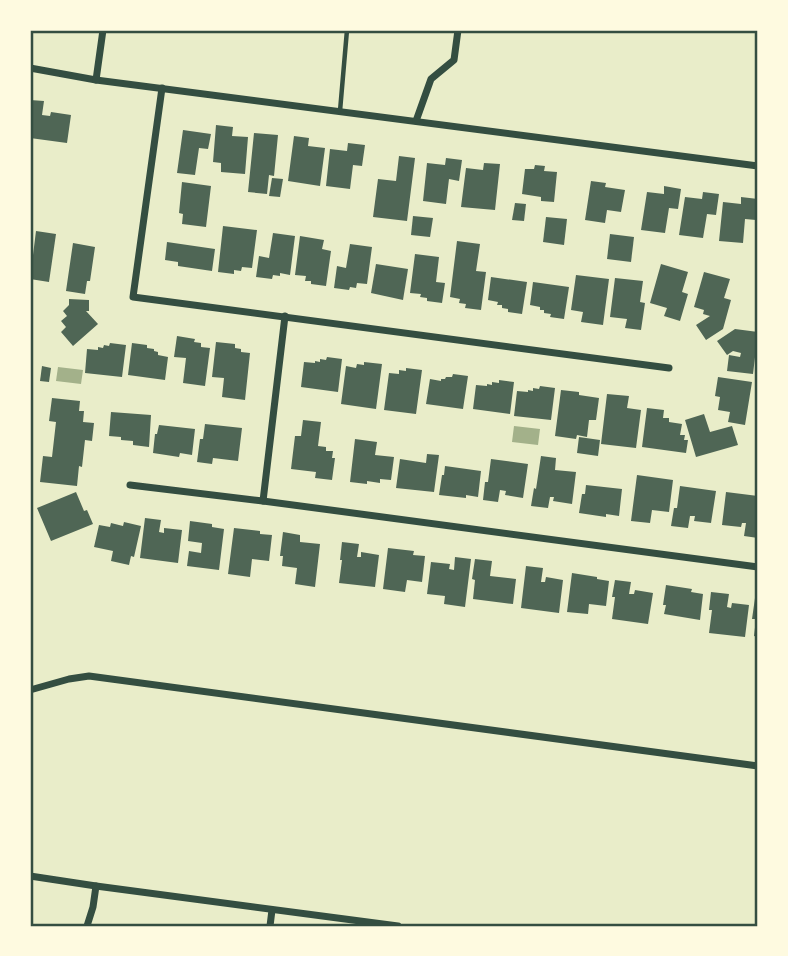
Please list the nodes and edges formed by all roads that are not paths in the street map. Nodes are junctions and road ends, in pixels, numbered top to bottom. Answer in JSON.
{"nodes":[{"id":1,"x":103,"y":30,"type":"edge"},
{"id":2,"x":347,"y":30,"type":"edge"},
{"id":3,"x":458,"y":30,"type":"edge"},
{"id":4,"x":30,"y":68,"type":"edge"},
{"id":5,"x":96,"y":80,"type":"junction"},
{"id":6,"x":162,"y":88,"type":"junction"},
{"id":7,"x":340,"y":111,"type":"junction"},
{"id":8,"x":416,"y":121,"type":"junction"},
{"id":9,"x":758,"y":166,"type":"edge"},
{"id":10,"x":285,"y":316,"type":"junction"},
{"id":11,"x":668,"y":368,"type":"dead end"},
{"id":12,"x":130,"y":485,"type":"dead end"},
{"id":13,"x":263,"y":500,"type":"junction"},
{"id":14,"x":758,"y":567,"type":"edge"},
{"id":15,"x":30,"y":690,"type":"edge"},
{"id":16,"x":758,"y":766,"type":"edge"},
{"id":17,"x":30,"y":876,"type":"edge"},
{"id":18,"x":96,"y":886,"type":"junction"},
{"id":19,"x":272,"y":910,"type":"junction"},
{"id":20,"x":87,"y":926,"type":"edge"},
{"id":21,"x":270,"y":926,"type":"edge"},
{"id":22,"x":398,"y":926,"type":"edge"}],
"edges":[{"from":1,"to":5,"type":"street"},
{"from":2,"to":7,"type":"lane"},
{"from":3,"to":8,"type":"street"},
{"from":4,"to":5,"type":"street"},
{"from":5,"to":6,"type":"street"},
{"from":6,"to":7,"type":"street"},
{"from":6,"to":10,"type":"street"},
{"from":7,"to":8,"type":"street"},
{"from":8,"to":9,"type":"street"},
{"from":10,"to":11,"type":"street"},
{"from":10,"to":13,"type":"street"},
{"from":12,"to":13,"type":"street"},
{"from":13,"to":14,"type":"street"},
{"from":15,"to":16,"type":"street"},
{"from":17,"to":18,"type":"street"},
{"from":18,"to":19,"type":"street"},
{"from":18,"to":20,"type":"street"},
{"from":19,"to":21,"type":"street"},
{"from":19,"to":22,"type":"street"}]}
